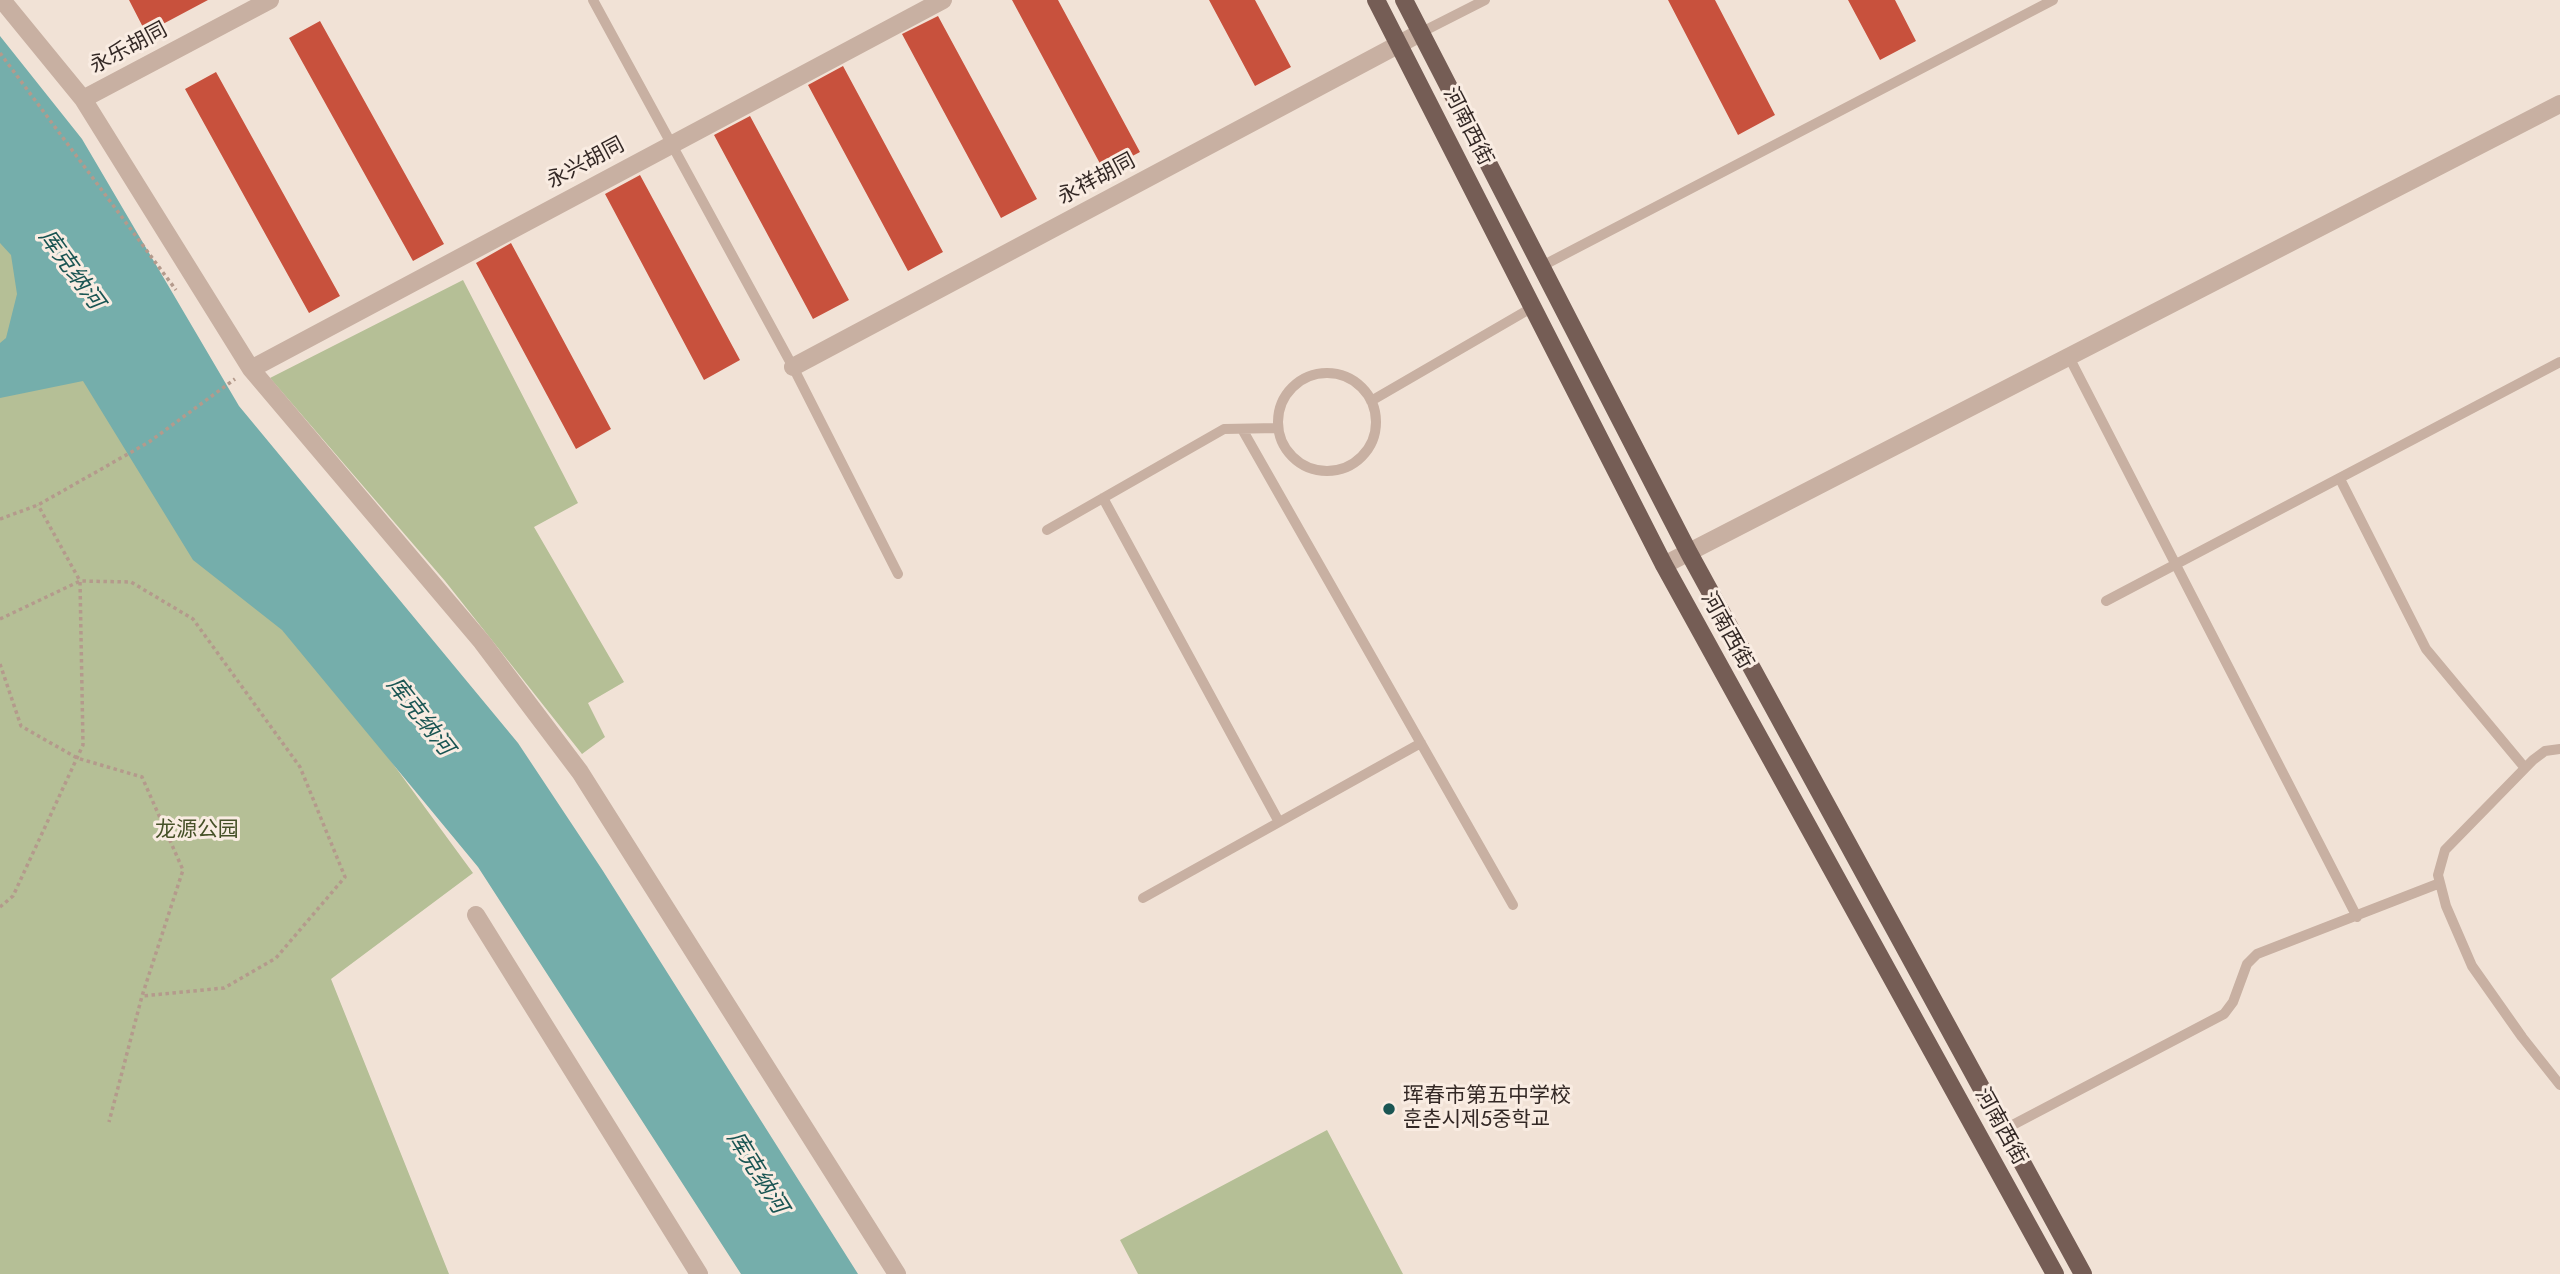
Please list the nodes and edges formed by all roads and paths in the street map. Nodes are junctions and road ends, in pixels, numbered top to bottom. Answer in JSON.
{"nodes":[{"id":1,"x":2,"y":0,"type":"edge"},
{"id":2,"x":270,"y":0,"type":"edge"},
{"id":3,"x":593,"y":0,"type":"edge"},
{"id":4,"x":943,"y":0,"type":"edge"},
{"id":5,"x":1376,"y":0,"type":"edge"},
{"id":6,"x":1404,"y":0,"type":"edge"},
{"id":7,"x":1485,"y":0,"type":"edge"},
{"id":8,"x":2053,"y":0,"type":"edge"},
{"id":9,"x":1422,"y":32,"type":"junction"},
{"id":10,"x":1400,"y":45,"type":"junction"},
{"id":11,"x":0,"y":52,"type":"edge"},
{"id":12,"x":83,"y":99,"type":"junction"},
{"id":13,"x":2560,"y":104,"type":"edge"},
{"id":14,"x":672,"y":144,"type":"junction"},
{"id":15,"x":1542,"y":266,"type":"junction"},
{"id":16,"x":182,"y":297,"type":"dead end"},
{"id":17,"x":1533,"y":307,"type":"junction"},
{"id":18,"x":2069,"y":357,"type":"junction"},
{"id":19,"x":2560,"y":362,"type":"edge"},
{"id":20,"x":793,"y":367,"type":"junction"},
{"id":21,"x":251,"y":369,"type":"junction"},
{"id":22,"x":234,"y":380,"type":"dead end"},
{"id":23,"x":1371,"y":401,"type":"junction"},
{"id":24,"x":1278,"y":428,"type":"junction"},
{"id":25,"x":1242,"y":429,"type":"junction"},
{"id":26,"x":2340,"y":479,"type":"junction"},
{"id":27,"x":1103,"y":498,"type":"junction"},
{"id":28,"x":38,"y":505,"type":"junction"},
{"id":29,"x":0,"y":519,"type":"edge"},
{"id":30,"x":1047,"y":530,"type":"dead end"},
{"id":31,"x":1689,"y":553,"type":"junction"},
{"id":32,"x":1664,"y":565,"type":"junction"},
{"id":33,"x":2176,"y":565,"type":"junction"},
{"id":34,"x":898,"y":574,"type":"dead end"},
{"id":35,"x":80,"y":581,"type":"junction"},
{"id":36,"x":2106,"y":601,"type":"dead end"},
{"id":37,"x":0,"y":619,"type":"edge"},
{"id":38,"x":0,"y":664,"type":"edge"},
{"id":39,"x":1421,"y":743,"type":"junction"},
{"id":40,"x":2560,"y":749,"type":"edge"},
{"id":41,"x":77,"y":758,"type":"junction"},
{"id":42,"x":2525,"y":768,"type":"junction"},
{"id":43,"x":1279,"y":822,"type":"junction"},
{"id":44,"x":2440,"y":883,"type":"junction"},
{"id":45,"x":1143,"y":898,"type":"dead end"},
{"id":46,"x":1513,"y":905,"type":"dead end"},
{"id":47,"x":0,"y":907,"type":"edge"},
{"id":48,"x":475,"y":915,"type":"dead end"},
{"id":49,"x":2357,"y":917,"type":"junction"},
{"id":50,"x":142,"y":996,"type":"junction"},
{"id":51,"x":2560,"y":1085,"type":"edge"},
{"id":52,"x":108,"y":1122,"type":"dead end"},
{"id":53,"x":2005,"y":1129,"type":"junction"},
{"id":54,"x":699,"y":1274,"type":"edge"},
{"id":55,"x":897,"y":1274,"type":"edge"},
{"id":56,"x":2055,"y":1274,"type":"edge"},
{"id":57,"x":2083,"y":1274,"type":"edge"}],
"edges":[{"from":1,"to":12,"type":"street"},
{"from":2,"to":12,"type":"street","name":"永乐胡同"},
{"from":3,"to":14,"type":"lane"},
{"from":4,"to":14,"type":"street","name":"永兴胡同"},
{"from":5,"to":10,"type":"main road","name":"河南西街"},
{"from":6,"to":9,"type":"main road","name":"河南西街"},
{"from":7,"to":9,"type":"lane"},
{"from":8,"to":15,"type":"lane"},
{"from":9,"to":10,"type":"street","name":"永祥胡同"},
{"from":9,"to":15,"type":"main road","name":"河南西街"},
{"from":10,"to":17,"type":"main road","name":"河南西街"},
{"from":10,"to":20,"type":"street","name":"永祥胡同"},
{"from":11,"to":16,"type":"path"},
{"from":12,"to":21,"type":"street"},
{"from":13,"to":18,"type":"street"},
{"from":14,"to":20,"type":"lane"},
{"from":14,"to":21,"type":"street","name":"永兴胡同"},
{"from":15,"to":31,"type":"main road","name":"河南西街"},
{"from":17,"to":23,"type":"lane"},
{"from":17,"to":32,"type":"main road","name":"河南西街"},
{"from":18,"to":31,"type":"street"},
{"from":18,"to":33,"type":"lane"},
{"from":19,"to":26,"type":"lane"},
{"from":20,"to":34,"type":"lane"},
{"from":21,"to":55,"type":"street"},
{"from":22,"to":28,"type":"path"},
{"from":23,"to":24,"type":"lane"},
{"from":23,"to":24,"type":"lane"},
{"from":24,"to":25,"type":"lane"},
{"from":25,"to":27,"type":"lane"},
{"from":25,"to":39,"type":"lane"},
{"from":26,"to":33,"type":"lane"},
{"from":26,"to":42,"type":"lane"},
{"from":27,"to":30,"type":"lane"},
{"from":27,"to":43,"type":"lane"},
{"from":28,"to":29,"type":"path"},
{"from":28,"to":35,"type":"path"},
{"from":31,"to":32,"type":"street"},
{"from":31,"to":53,"type":"main road","name":"河南西街"},
{"from":32,"to":56,"type":"main road","name":"河南西街"},
{"from":33,"to":36,"type":"lane"},
{"from":33,"to":49,"type":"lane"},
{"from":35,"to":37,"type":"path"},
{"from":35,"to":41,"type":"path"},
{"from":35,"to":50,"type":"path"},
{"from":38,"to":41,"type":"path"},
{"from":39,"to":43,"type":"lane"},
{"from":39,"to":46,"type":"lane"},
{"from":40,"to":42,"type":"lane"},
{"from":41,"to":47,"type":"path"},
{"from":41,"to":50,"type":"path"},
{"from":42,"to":44,"type":"lane"},
{"from":43,"to":45,"type":"lane"},
{"from":44,"to":49,"type":"lane"},
{"from":44,"to":51,"type":"lane"},
{"from":48,"to":54,"type":"street"},
{"from":49,"to":53,"type":"lane"},
{"from":50,"to":52,"type":"path"},
{"from":53,"to":57,"type":"main road","name":"河南西街"}]}
